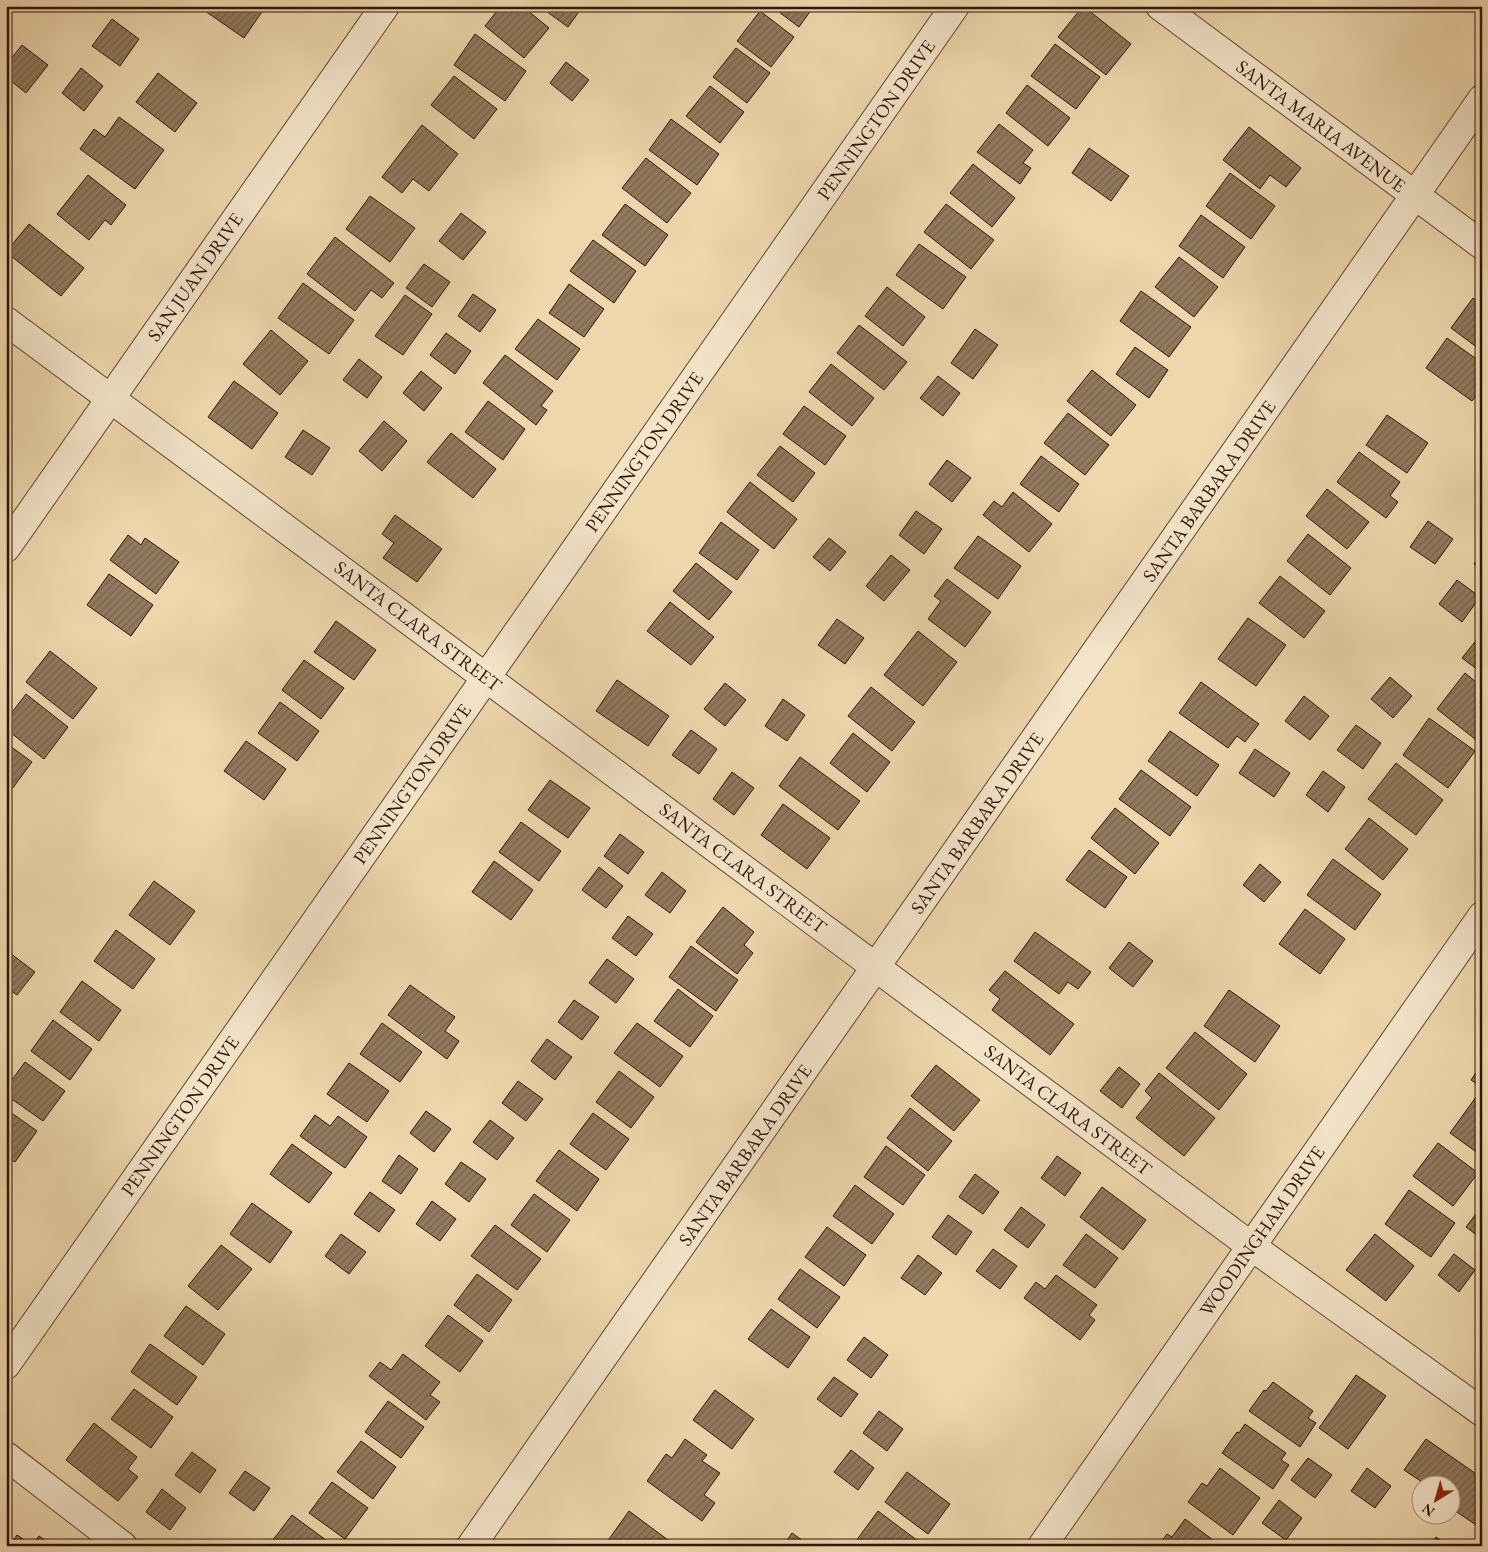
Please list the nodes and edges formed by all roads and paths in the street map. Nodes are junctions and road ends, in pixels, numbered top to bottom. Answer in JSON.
{"nodes":[{"id":1,"x":385,"y":6,"type":"edge"},
{"id":2,"x":955,"y":6,"type":"edge"},
{"id":3,"x":1160,"y":6,"type":"edge"},
{"id":4,"x":1482,"y":99,"type":"edge"},
{"id":5,"x":1415,"y":196,"type":"junction"},
{"id":6,"x":1482,"y":245,"type":"edge"},
{"id":7,"x":6,"y":320,"type":"edge"},
{"id":8,"x":111,"y":398,"type":"junction"},
{"id":9,"x":6,"y":548,"type":"edge"},
{"id":10,"x":486,"y":677,"type":"junction"},
{"id":11,"x":1482,"y":916,"type":"edge"},
{"id":12,"x":876,"y":967,"type":"junction"},
{"id":13,"x":1251,"y":1246,"type":"junction"},
{"id":14,"x":6,"y":1365,"type":"edge"},
{"id":15,"x":1482,"y":1412,"type":"edge"},
{"id":16,"x":6,"y":1456,"type":"edge"},
{"id":17,"x":124,"y":1546,"type":"edge"},
{"id":18,"x":471,"y":1546,"type":"edge"},
{"id":19,"x":1042,"y":1546,"type":"edge"}],
"edges":[{"from":1,"to":8,"type":"street","name":"SAN JUAN DRIVE"},
{"from":2,"to":10,"type":"street","name":"PENNINGTON DRIVE"},
{"from":3,"to":5,"type":"street","name":"SANTA MARIA AVENUE"},
{"from":4,"to":5,"type":"street","name":"SANTA BARBARA DRIVE"},
{"from":5,"to":6,"type":"street","name":"SANTA MARIA AVENUE"},
{"from":5,"to":12,"type":"street","name":"SANTA BARBARA DRIVE"},
{"from":7,"to":8,"type":"street","name":"SANTA CLARA STREET"},
{"from":8,"to":9,"type":"street","name":"SAN JUAN DRIVE"},
{"from":8,"to":10,"type":"street","name":"SANTA CLARA STREET"},
{"from":10,"to":12,"type":"street","name":"SANTA CLARA STREET"},
{"from":10,"to":14,"type":"street","name":"PENNINGTON DRIVE"},
{"from":11,"to":13,"type":"street","name":"WOODINGHAM DRIVE"},
{"from":12,"to":13,"type":"street","name":"SANTA CLARA STREET"},
{"from":12,"to":18,"type":"street","name":"SANTA BARBARA DRIVE"},
{"from":13,"to":15,"type":"street","name":"SANTA CLARA STREET"},
{"from":13,"to":19,"type":"street","name":"WOODINGHAM DRIVE"},
{"from":16,"to":17,"type":"street"}]}
